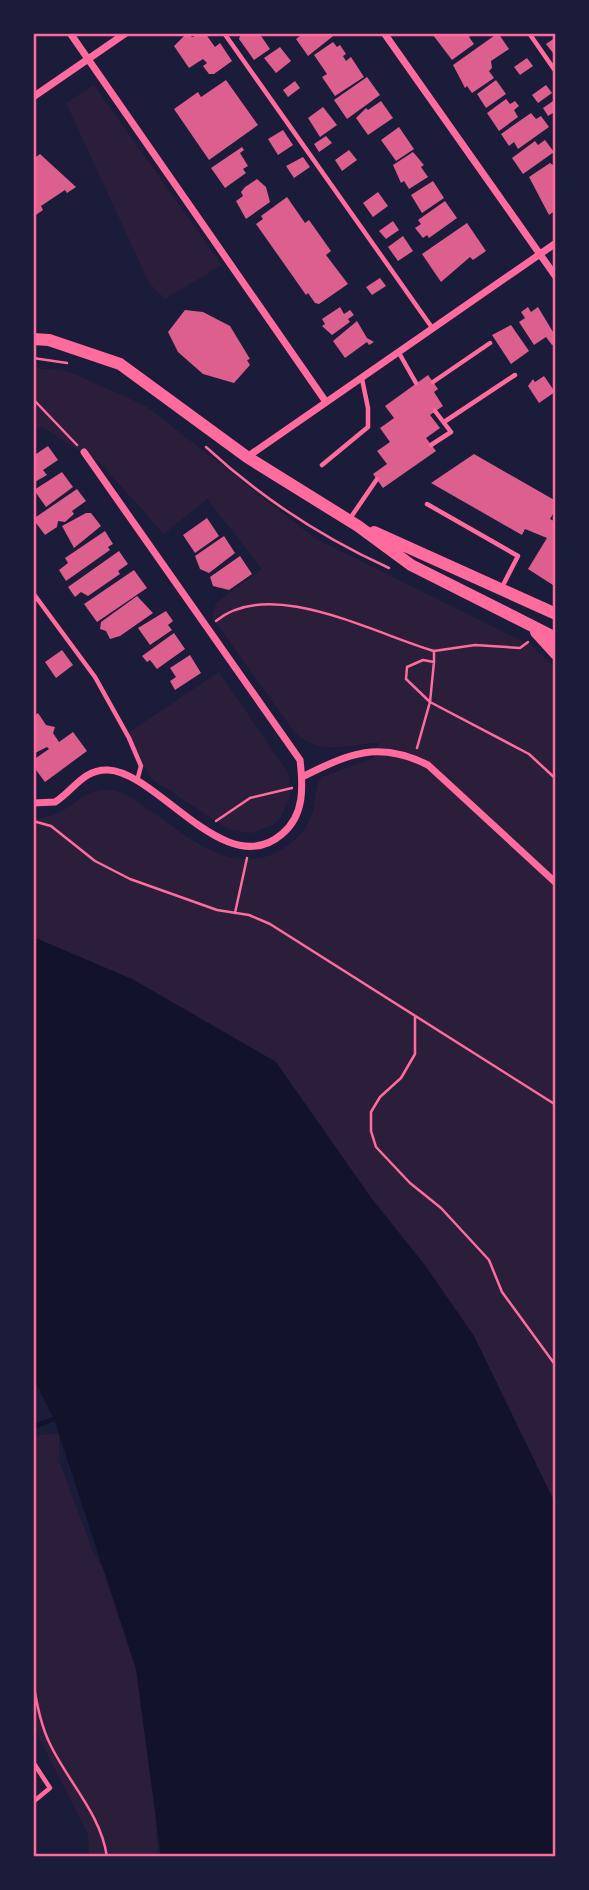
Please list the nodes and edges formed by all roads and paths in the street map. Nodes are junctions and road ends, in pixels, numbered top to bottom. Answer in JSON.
{"nodes":[{"id":1,"x":70,"y":33,"type":"edge"},
{"id":2,"x":126,"y":33,"type":"edge"},
{"id":3,"x":224,"y":33,"type":"edge"},
{"id":4,"x":384,"y":33,"type":"edge"},
{"id":5,"x":529,"y":33,"type":"edge"},
{"id":6,"x":88,"y":59,"type":"junction"},
{"id":7,"x":556,"y":72,"type":"edge"},
{"id":8,"x":33,"y":97,"type":"edge"},
{"id":9,"x":556,"y":243,"type":"edge"},
{"id":10,"x":539,"y":254,"type":"junction"},
{"id":11,"x":556,"y":277,"type":"edge"},
{"id":12,"x":433,"y":329,"type":"junction"},
{"id":13,"x":33,"y":339,"type":"edge"},
{"id":14,"x":490,"y":343,"type":"dead end"},
{"id":15,"x":399,"y":353,"type":"junction"},
{"id":16,"x":514,"y":375,"type":"dead end"},
{"id":17,"x":361,"y":378,"type":"junction"},
{"id":18,"x":433,"y":382,"type":"dead end"},
{"id":19,"x":416,"y":383,"type":"dead end"},
{"id":20,"x":33,"y":399,"type":"edge"},
{"id":21,"x":326,"y":402,"type":"junction"},
{"id":22,"x":435,"y":411,"type":"dead end"},
{"id":23,"x":444,"y":422,"type":"junction"},
{"id":24,"x":67,"y":436,"type":"dead end"},
{"id":25,"x":432,"y":445,"type":"dead end"},
{"id":26,"x":84,"y":452,"type":"dead end"},
{"id":27,"x":247,"y":457,"type":"junction"},
{"id":28,"x":322,"y":465,"type":"dead end"},
{"id":29,"x":377,"y":479,"type":"dead end"},
{"id":30,"x":426,"y":504,"type":"dead end"},
{"id":31,"x":353,"y":523,"type":"junction"},
{"id":32,"x":501,"y":590,"type":"junction"},
{"id":33,"x":33,"y":593,"type":"edge"},
{"id":34,"x":556,"y":614,"type":"edge"},
{"id":35,"x":528,"y":624,"type":"junction"},
{"id":36,"x":208,"y":628,"type":"junction"},
{"id":37,"x":556,"y":638,"type":"edge"},
{"id":38,"x":531,"y":640,"type":"dead end"},
{"id":39,"x":434,"y":651,"type":"junction"},
{"id":40,"x":556,"y":654,"type":"edge"},
{"id":41,"x":434,"y":662,"type":"junction"},
{"id":42,"x":430,"y":702,"type":"junction"},
{"id":43,"x":414,"y":758,"type":"junction"},
{"id":44,"x":302,"y":777,"type":"junction"},
{"id":45,"x":556,"y":779,"type":"edge"},
{"id":46,"x":137,"y":782,"type":"junction"},
{"id":47,"x":302,"y":786,"type":"junction"},
{"id":48,"x":35,"y":804,"type":"edge"},
{"id":49,"x":33,"y":821,"type":"edge"},
{"id":50,"x":205,"y":830,"type":"junction"},
{"id":51,"x":250,"y":846,"type":"junction"},
{"id":52,"x":556,"y":883,"type":"edge"},
{"id":53,"x":235,"y":913,"type":"junction"},
{"id":54,"x":415,"y":1016,"type":"junction"},
{"id":55,"x":556,"y":1105,"type":"edge"},
{"id":56,"x":556,"y":1366,"type":"edge"},
{"id":57,"x":33,"y":1680,"type":"edge"},
{"id":58,"x":33,"y":1762,"type":"edge"},
{"id":59,"x":33,"y":1802,"type":"edge"},
{"id":60,"x":107,"y":1857,"type":"edge"}],
"edges":[{"from":1,"to":6,"type":"street"},
{"from":2,"to":6,"type":"street"},
{"from":3,"to":12,"type":"lane"},
{"from":4,"to":10,"type":"street"},
{"from":5,"to":7,"type":"lane"},
{"from":6,"to":8,"type":"street"},
{"from":6,"to":21,"type":"street"},
{"from":9,"to":10,"type":"street"},
{"from":10,"to":11,"type":"street"},
{"from":10,"to":12,"type":"street"},
{"from":12,"to":15,"type":"street"},
{"from":13,"to":27,"type":"main road"},
{"from":14,"to":18,"type":"lane"},
{"from":15,"to":17,"type":"street"},
{"from":15,"to":19,"type":"lane"},
{"from":16,"to":23,"type":"lane"},
{"from":17,"to":21,"type":"street"},
{"from":17,"to":28,"type":"lane"},
{"from":20,"to":24,"type":"path"},
{"from":21,"to":27,"type":"street"},
{"from":22,"to":23,"type":"lane"},
{"from":23,"to":25,"type":"lane"},
{"from":26,"to":36,"type":"street"},
{"from":27,"to":31,"type":"main road"},
{"from":29,"to":31,"type":"lane"},
{"from":30,"to":32,"type":"lane"},
{"from":31,"to":32,"type":"main road"},
{"from":31,"to":35,"type":"main road"},
{"from":32,"to":34,"type":"main road"},
{"from":33,"to":46,"type":"lane"},
{"from":35,"to":37,"type":"main road"},
{"from":35,"to":40,"type":"main road"},
{"from":36,"to":39,"type":"path"},
{"from":36,"to":44,"type":"street"},
{"from":38,"to":39,"type":"path"},
{"from":39,"to":41,"type":"path"},
{"from":41,"to":42,"type":"path"},
{"from":41,"to":42,"type":"path"},
{"from":42,"to":43,"type":"path"},
{"from":42,"to":45,"type":"path"},
{"from":43,"to":44,"type":"street"},
{"from":43,"to":52,"type":"street"},
{"from":44,"to":47,"type":"street"},
{"from":46,"to":48,"type":"street"},
{"from":46,"to":50,"type":"street"},
{"from":47,"to":50,"type":"path"},
{"from":47,"to":51,"type":"street"},
{"from":49,"to":53,"type":"path"},
{"from":50,"to":51,"type":"street"},
{"from":51,"to":53,"type":"path"},
{"from":53,"to":54,"type":"path"},
{"from":54,"to":55,"type":"path"},
{"from":54,"to":56,"type":"path"},
{"from":57,"to":60,"type":"path"},
{"from":58,"to":59,"type":"lane"}]}
